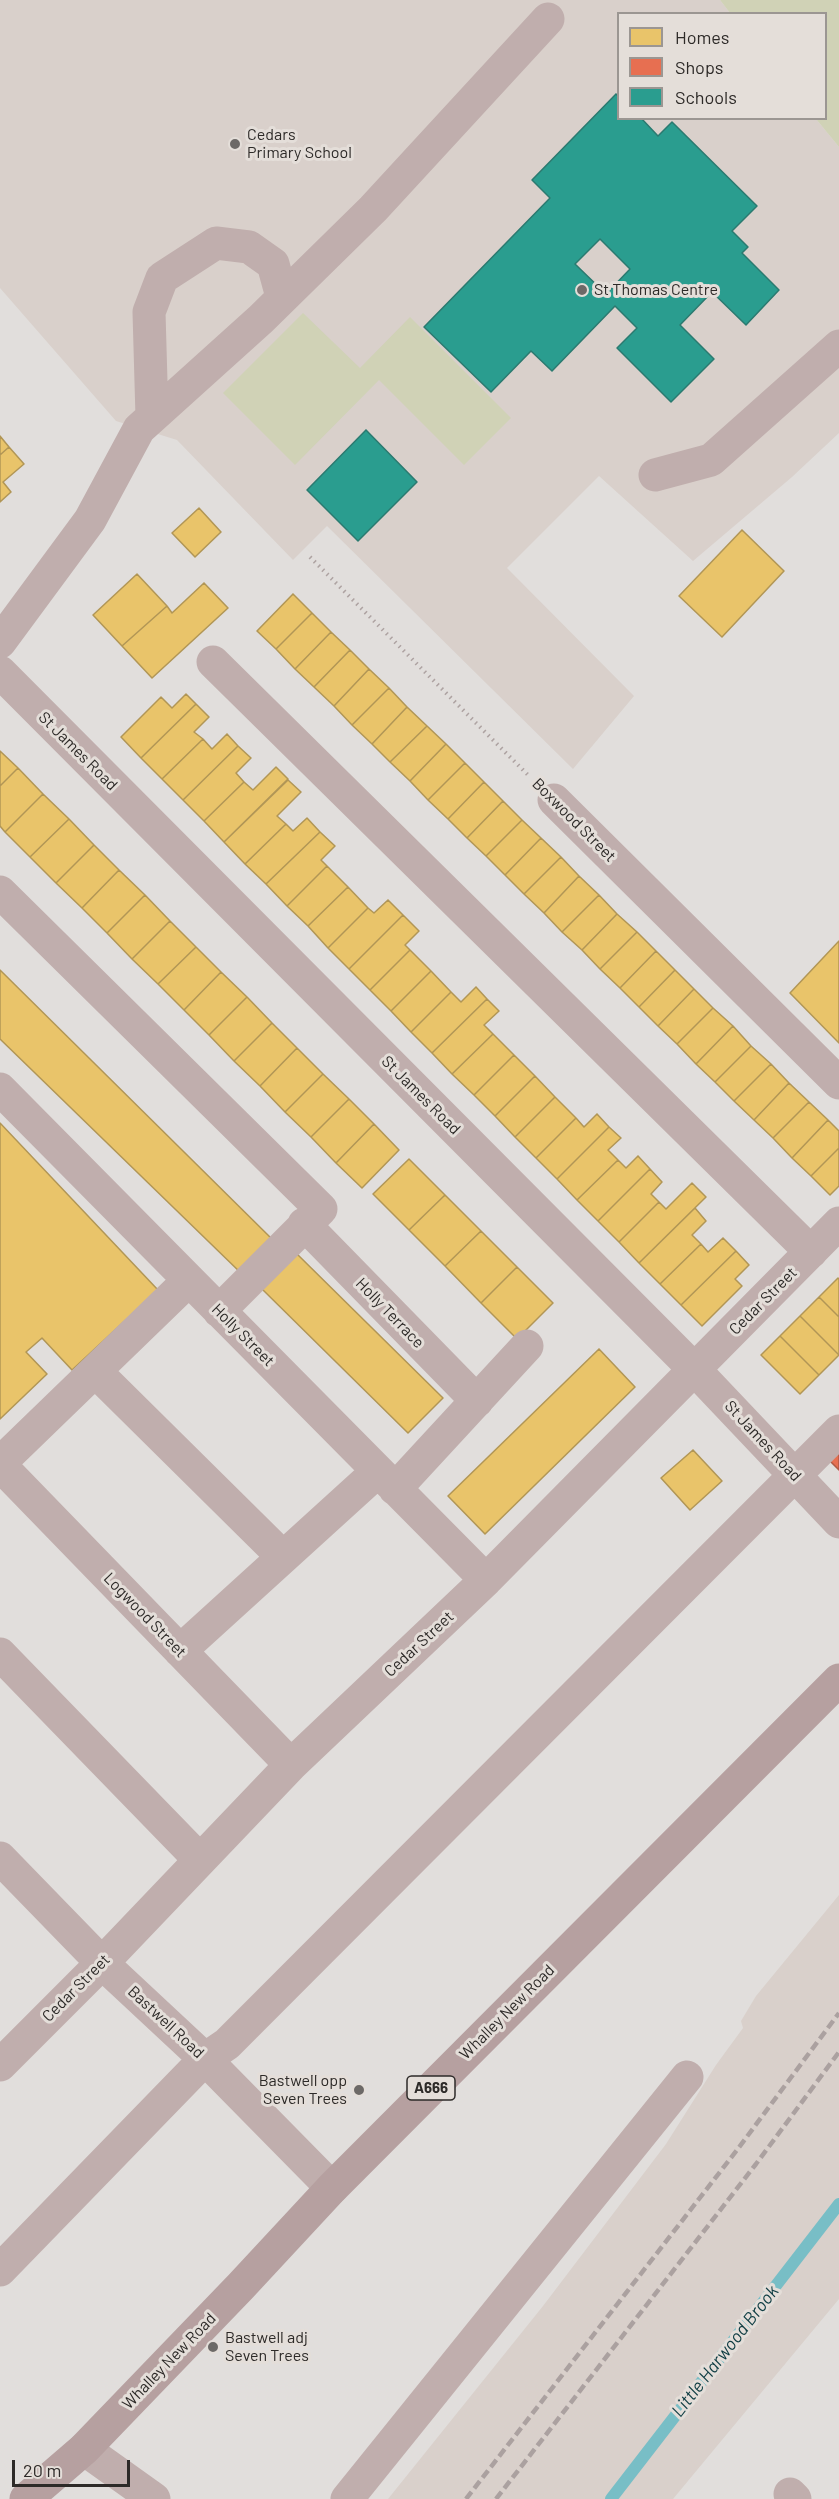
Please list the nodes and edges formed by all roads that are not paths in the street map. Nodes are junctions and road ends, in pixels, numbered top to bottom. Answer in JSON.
{"nodes":[{"id":1,"x":548,"y":19,"type":"dead end"},
{"id":2,"x":282,"y":297,"type":"junction"},
{"id":3,"x":839,"y":346,"type":"edge"},
{"id":4,"x":152,"y":417,"type":"junction"},
{"id":5,"x":655,"y":475,"type":"dead end"},
{"id":6,"x":0,"y":642,"type":"edge"},
{"id":7,"x":213,"y":662,"type":"dead end"},
{"id":8,"x":0,"y":672,"type":"edge"},
{"id":9,"x":554,"y":800,"type":"road end"},
{"id":10,"x":0,"y":892,"type":"edge"},
{"id":11,"x":839,"y":1083,"type":"edge"},
{"id":12,"x":0,"y":1090,"type":"edge"},
{"id":13,"x":304,"y":1224,"type":"junction"},
{"id":14,"x":839,"y":1224,"type":"edge"},
{"id":15,"x":811,"y":1252,"type":"junction"},
{"id":16,"x":189,"y":1280,"type":"junction"},
{"id":17,"x":219,"y":1311,"type":"junction"},
{"id":18,"x":527,"y":1346,"type":"dead end"},
{"id":19,"x":695,"y":1370,"type":"junction"},
{"id":20,"x":95,"y":1371,"type":"junction"},
{"id":21,"x":477,"y":1401,"type":"junction"},
{"id":22,"x":839,"y":1431,"type":"edge"},
{"id":23,"x":0,"y":1464,"type":"edge"},
{"id":24,"x":795,"y":1475,"type":"junction"},
{"id":25,"x":386,"y":1480,"type":"junction"},
{"id":26,"x":839,"y":1522,"type":"edge"},
{"id":27,"x":283,"y":1557,"type":"junction"},
{"id":28,"x":486,"y":1580,"type":"junction"},
{"id":29,"x":180,"y":1651,"type":"junction"},
{"id":30,"x":0,"y":1654,"type":"edge"},
{"id":31,"x":837,"y":1686,"type":"edge"},
{"id":32,"x":291,"y":1765,"type":"junction"},
{"id":33,"x":0,"y":1858,"type":"edge"},
{"id":34,"x":200,"y":1860,"type":"junction"},
{"id":35,"x":102,"y":1963,"type":"junction"},
{"id":36,"x":205,"y":2059,"type":"junction"},
{"id":37,"x":0,"y":2065,"type":"edge"},
{"id":38,"x":687,"y":2077,"type":"dead end"},
{"id":39,"x":332,"y":2188,"type":"junction"},
{"id":40,"x":0,"y":2270,"type":"edge"},
{"id":41,"x":84,"y":2449,"type":"junction"},
{"id":42,"x":26,"y":2499,"type":"edge"},
{"id":43,"x":154,"y":2499,"type":"edge"},
{"id":44,"x":347,"y":2499,"type":"edge"}],
"edges":[{"from":1,"to":2,"type":"street"},
{"from":2,"to":4,"type":"street"},
{"from":2,"to":4,"type":"street"},
{"from":3,"to":5,"type":"street"},
{"from":4,"to":6,"type":"street"},
{"from":7,"to":15,"type":"street"},
{"from":8,"to":19,"type":"street","name":"St James Road"},
{"from":9,"to":11,"type":"street","name":"Boxwood Street"},
{"from":10,"to":13,"type":"street"},
{"from":12,"to":16,"type":"street","name":"Holly Street"},
{"from":13,"to":17,"type":"street"},
{"from":13,"to":21,"type":"street","name":"Holly Terrace"},
{"from":14,"to":15,"type":"street","name":"Cedar Street"},
{"from":15,"to":19,"type":"street","name":"Cedar Street"},
{"from":16,"to":17,"type":"street","name":"Holly Street"},
{"from":16,"to":20,"type":"street"},
{"from":17,"to":25,"type":"street","name":"Holly Street"},
{"from":18,"to":21,"type":"street"},
{"from":19,"to":24,"type":"street","name":"St James Road"},
{"from":19,"to":28,"type":"street","name":"Cedar Street"},
{"from":20,"to":23,"type":"street"},
{"from":20,"to":27,"type":"street"},
{"from":21,"to":25,"type":"street"},
{"from":22,"to":24,"type":"street"},
{"from":23,"to":29,"type":"street","name":"Logwood Street"},
{"from":24,"to":26,"type":"street","name":"St James Road"},
{"from":24,"to":36,"type":"street"},
{"from":25,"to":27,"type":"street"},
{"from":25,"to":28,"type":"street","name":"Holly Street"},
{"from":27,"to":29,"type":"street"},
{"from":28,"to":32,"type":"street","name":"Cedar Street"},
{"from":29,"to":32,"type":"street","name":"Logwood Street"},
{"from":30,"to":34,"type":"street"},
{"from":31,"to":39,"type":"highway","name":"Whalley New Road","number":"A666"},
{"from":32,"to":34,"type":"street","name":"Cedar Street"},
{"from":33,"to":35,"type":"street","name":"Bastwell Road"},
{"from":34,"to":35,"type":"street","name":"Cedar Street"},
{"from":35,"to":36,"type":"street","name":"Bastwell Road"},
{"from":35,"to":37,"type":"street","name":"Cedar Street"},
{"from":36,"to":39,"type":"street","name":"Bastwell Road"},
{"from":36,"to":40,"type":"street"},
{"from":38,"to":44,"type":"street"},
{"from":39,"to":41,"type":"highway","name":"Whalley New Road","number":"A666"},
{"from":41,"to":42,"type":"highway","name":"Whalley New Road","number":"A666"},
{"from":41,"to":43,"type":"street"}]}
